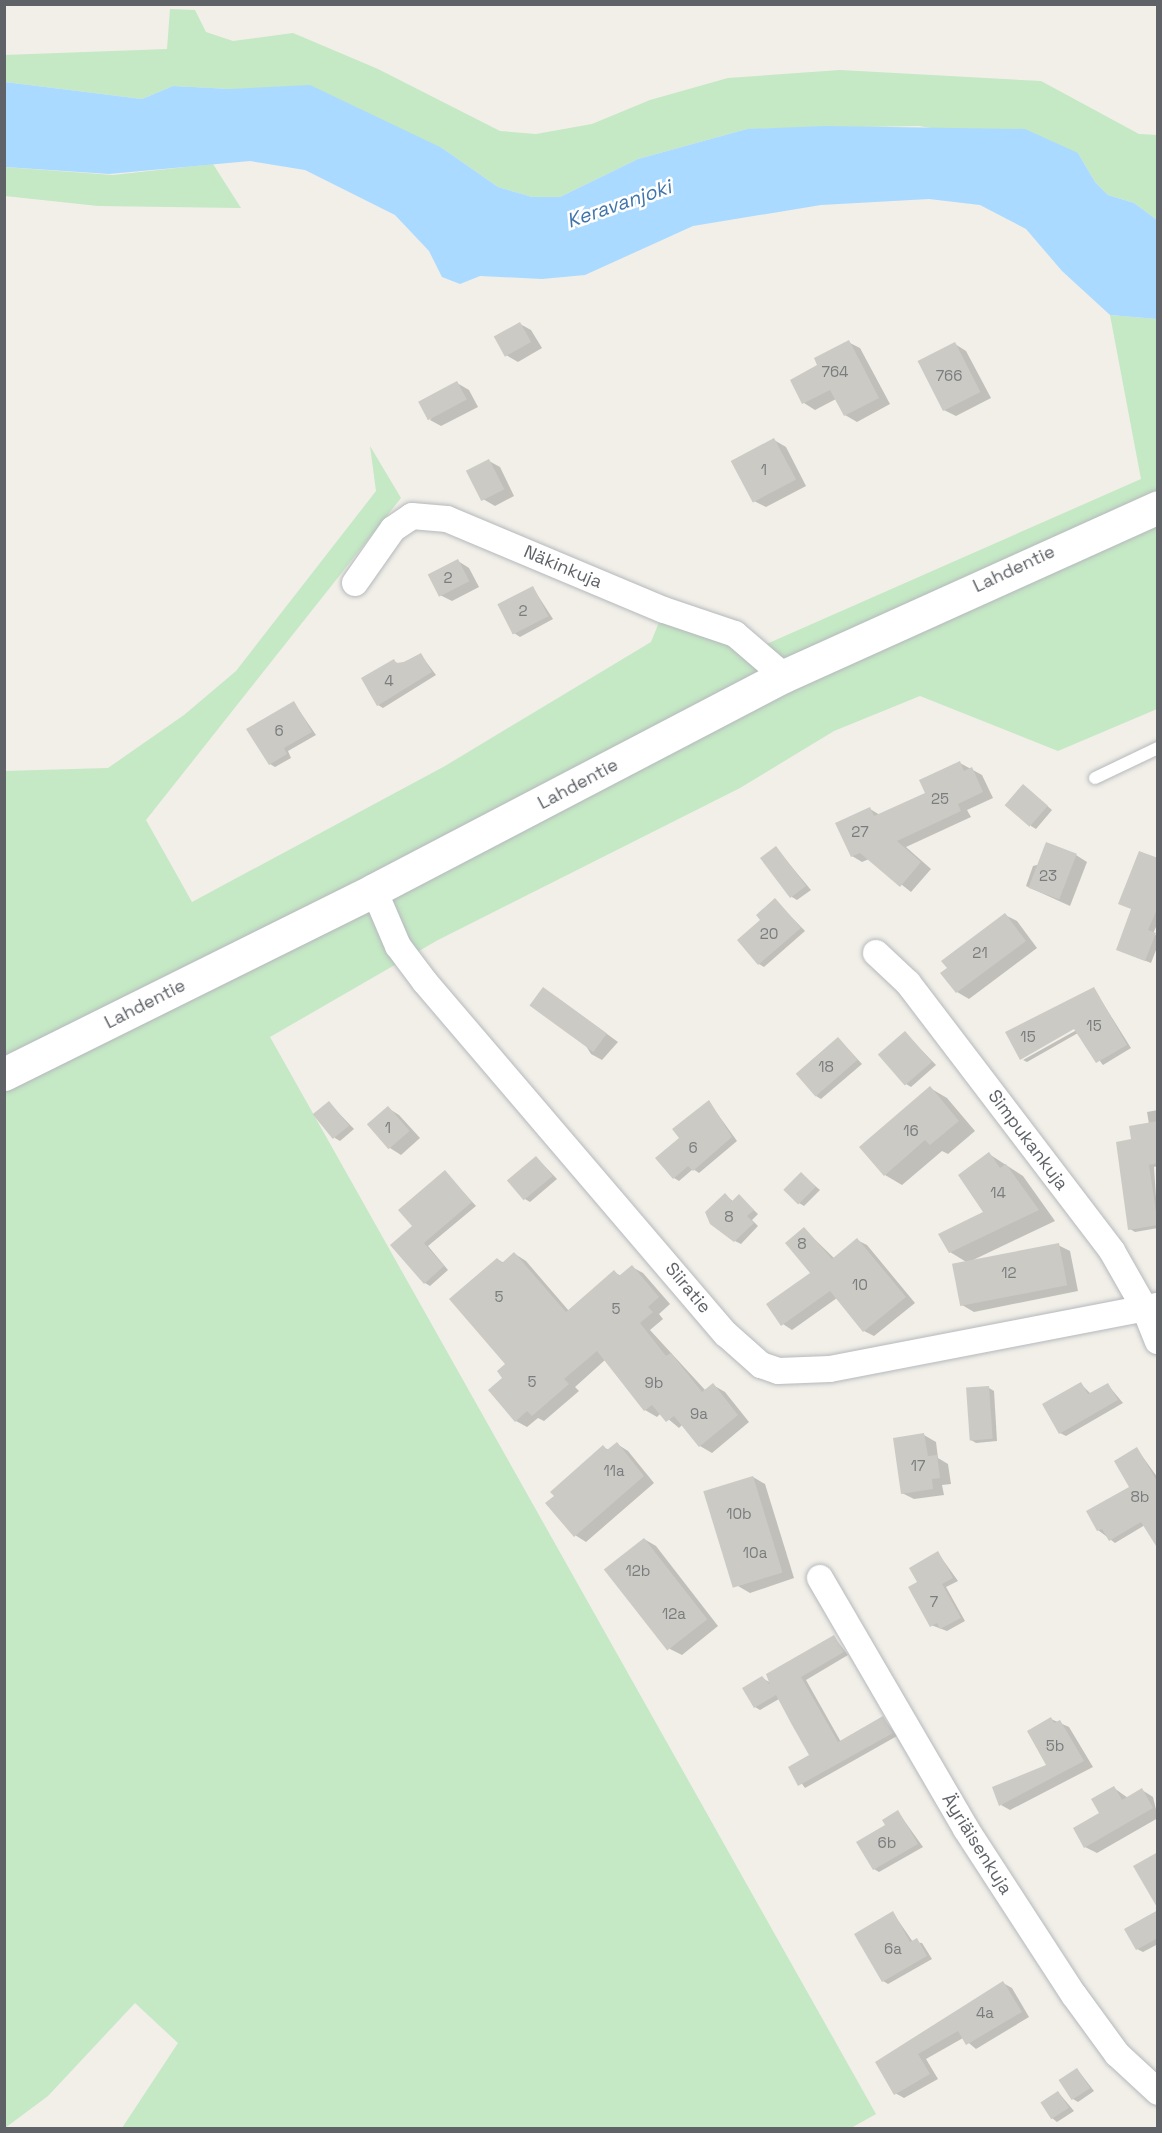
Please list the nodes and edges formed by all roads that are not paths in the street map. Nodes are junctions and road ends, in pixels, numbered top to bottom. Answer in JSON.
{"nodes":[{"id":1,"x":1158,"y":507,"type":"edge"},
{"id":2,"x":355,"y":584,"type":"dead end"},
{"id":3,"x":784,"y":676,"type":"junction"},
{"id":4,"x":1158,"y":748,"type":"edge"},
{"id":5,"x":1095,"y":778,"type":"dead end"},
{"id":6,"x":374,"y":890,"type":"junction"},
{"id":7,"x":876,"y":952,"type":"dead end"},
{"id":8,"x":4,"y":1074,"type":"edge"},
{"id":9,"x":1151,"y":1307,"type":"edge"},
{"id":10,"x":1158,"y":1341,"type":"edge"},
{"id":11,"x":820,"y":1578,"type":"dead end"},
{"id":12,"x":1158,"y":2092,"type":"edge"}],
"edges":[{"from":1,"to":3,"type":"main road","name":"Lahdentie"},
{"from":2,"to":3,"type":"street","name":"Näkinkuja"},
{"from":3,"to":6,"type":"main road","name":"Lahdentie"},
{"from":4,"to":5,"type":"lane"},
{"from":6,"to":8,"type":"main road","name":"Lahdentie"},
{"from":6,"to":9,"type":"street","name":"Siiratie"},
{"from":7,"to":9,"type":"street","name":"Simpukankuja"},
{"from":9,"to":10,"type":"street","name":"Simpukankuja"},
{"from":11,"to":12,"type":"street","name":"Äyriäisenkuja"}]}
